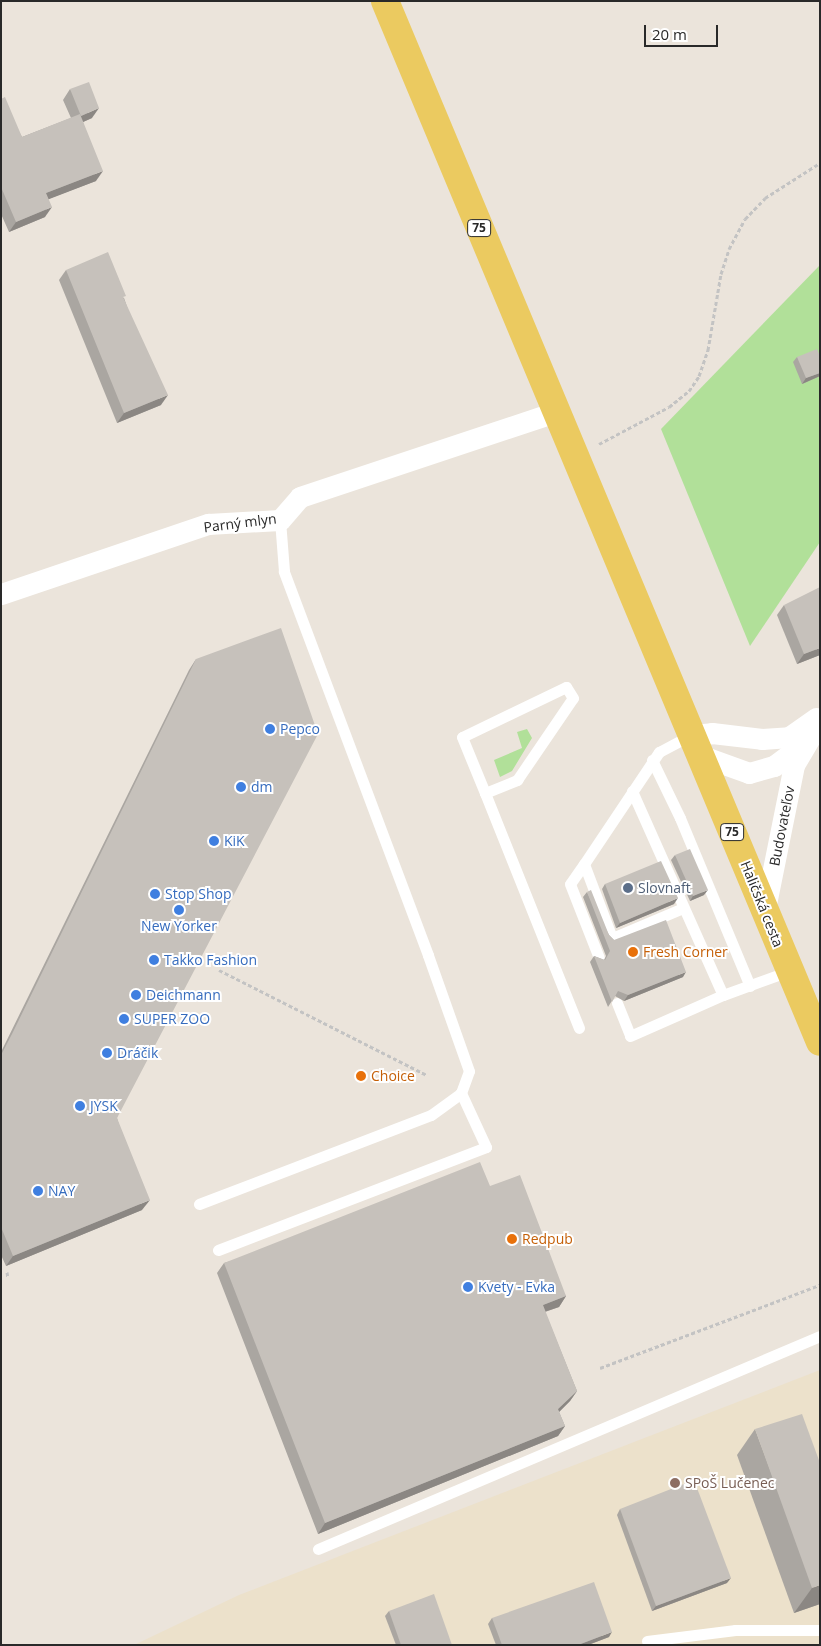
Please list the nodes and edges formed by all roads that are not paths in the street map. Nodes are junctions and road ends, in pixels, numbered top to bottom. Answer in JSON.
{"nodes":[{"id":1,"x":384,"y":1,"type":"edge"},
{"id":2,"x":556,"y":412,"type":"junction"},
{"id":3,"x":280,"y":520,"type":"junction"},
{"id":4,"x":1,"y":594,"type":"edge"},
{"id":5,"x":820,"y":715,"type":"edge"},
{"id":6,"x":820,"y":721,"type":"edge"},
{"id":7,"x":804,"y":744,"type":"junction"},
{"id":8,"x":695,"y":745,"type":"junction"},
{"id":9,"x":652,"y":760,"type":"junction"},
{"id":10,"x":632,"y":792,"type":"junction"},
{"id":11,"x":485,"y":794,"type":"junction"},
{"id":12,"x":584,"y":864,"type":"junction"},
{"id":13,"x":682,"y":908,"type":"junction"},
{"id":14,"x":766,"y":909,"type":"junction"},
{"id":15,"x":599,"y":958,"type":"edge"},
{"id":16,"x":789,"y":971,"type":"junction"},
{"id":17,"x":750,"y":986,"type":"junction"},
{"id":18,"x":723,"y":995,"type":"junction"},
{"id":19,"x":617,"y":1003,"type":"edge"},
{"id":20,"x":579,"y":1028,"type":"dead end"},
{"id":21,"x":820,"y":1042,"type":"edge"},
{"id":22,"x":461,"y":1093,"type":"junction"},
{"id":23,"x":199,"y":1204,"type":"dead end"},
{"id":24,"x":218,"y":1250,"type":"dead end"},
{"id":25,"x":820,"y":1336,"type":"edge"},
{"id":26,"x":318,"y":1550,"type":"dead end"},
{"id":27,"x":820,"y":1630,"type":"edge"},
{"id":28,"x":647,"y":1642,"type":"dead end"}],
"edges":[{"from":1,"to":2,"type":"main road","number":"75"},
{"from":2,"to":3,"type":"street","name":"Parný mlyn"},
{"from":2,"to":8,"type":"main road","name":"Haličská cesta","number":"75"},
{"from":3,"to":4,"type":"street","name":"Parný mlyn"},
{"from":3,"to":22,"type":"lane"},
{"from":5,"to":8,"type":"street"},
{"from":6,"to":7,"type":"street","name":"Budovateľov"},
{"from":7,"to":8,"type":"street","name":"Budovateľov"},
{"from":7,"to":14,"type":"street","name":"Budovateľov"},
{"from":8,"to":9,"type":"lane"},
{"from":8,"to":14,"type":"main road","name":"Haličská cesta","number":"75"},
{"from":9,"to":10,"type":"lane"},
{"from":9,"to":17,"type":"lane"},
{"from":10,"to":12,"type":"lane"},
{"from":10,"to":13,"type":"lane"},
{"from":11,"to":11,"type":"lane"},
{"from":11,"to":20,"type":"lane"},
{"from":12,"to":13,"type":"lane"},
{"from":12,"to":15,"type":"lane"},
{"from":13,"to":18,"type":"lane"},
{"from":14,"to":16,"type":"main road","name":"Haličská cesta","number":"75"},
{"from":16,"to":17,"type":"lane"},
{"from":16,"to":21,"type":"main road","name":"Haličská cesta","number":"75"},
{"from":17,"to":18,"type":"lane"},
{"from":18,"to":19,"type":"lane"},
{"from":22,"to":23,"type":"lane"},
{"from":22,"to":24,"type":"lane"},
{"from":25,"to":26,"type":"lane"},
{"from":27,"to":28,"type":"lane"}]}
